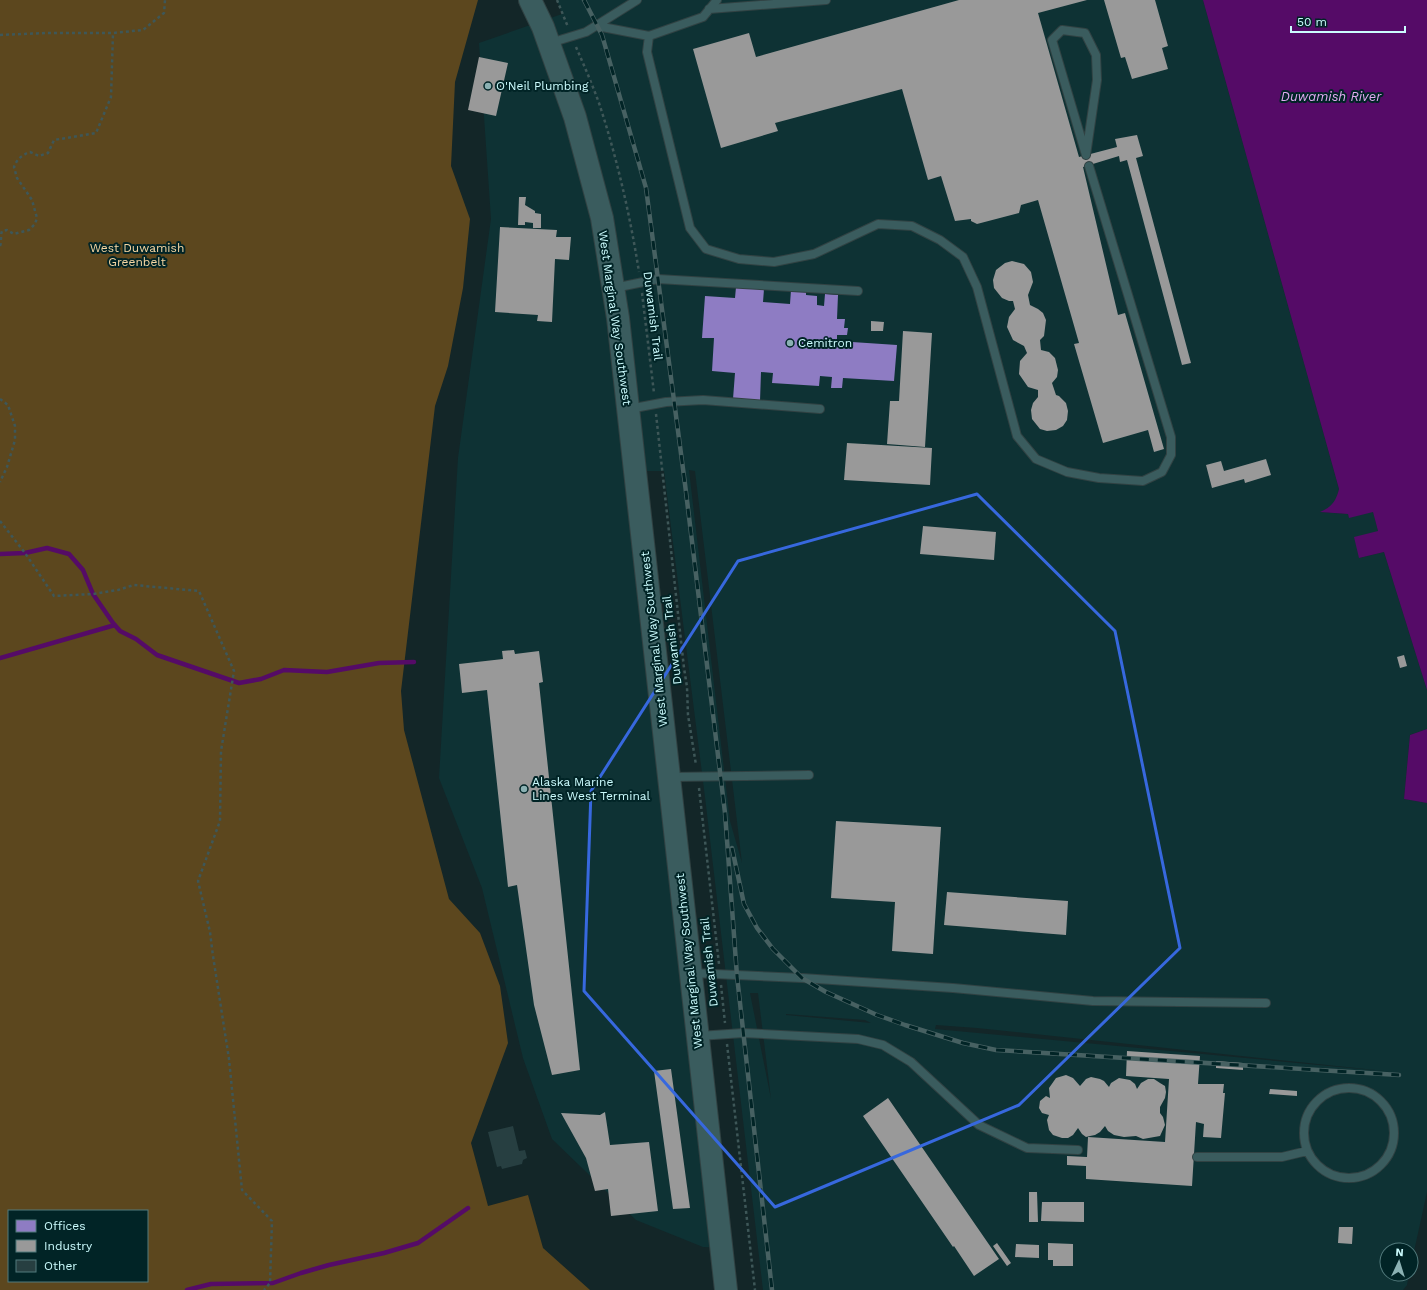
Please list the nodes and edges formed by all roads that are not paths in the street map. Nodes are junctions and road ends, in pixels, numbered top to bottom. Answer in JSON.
{"nodes":[{"id":1,"x":530,"y":0,"type":"edge"},
{"id":2,"x":637,"y":0,"type":"edge"},
{"id":3,"x":717,"y":0,"type":"edge"},
{"id":4,"x":826,"y":0,"type":"edge"},
{"id":5,"x":709,"y":9,"type":"junction"},
{"id":6,"x":597,"y":26,"type":"junction"},
{"id":7,"x":649,"y":36,"type":"junction"},
{"id":8,"x":549,"y":43,"type":"junction"},
{"id":9,"x":1086,"y":155,"type":"joint"},
{"id":10,"x":1089,"y":166,"type":"dead end"},
{"id":11,"x":613,"y":288,"type":"junction"},
{"id":12,"x":858,"y":291,"type":"dead end"},
{"id":13,"x":628,"y":409,"type":"junction"},
{"id":14,"x":820,"y":409,"type":"dead end"},
{"id":15,"x":809,"y":775,"type":"dead end"},
{"id":16,"x":669,"y":777,"type":"junction"},
{"id":17,"x":691,"y":973,"type":"junction"},
{"id":18,"x":1266,"y":1002,"type":"dead end"},
{"id":19,"x":698,"y":1036,"type":"junction"},
{"id":20,"x":1078,"y":1150,"type":"dead end"},
{"id":21,"x":1307,"y":1150,"type":"junction"},
{"id":22,"x":1196,"y":1157,"type":"dead end"},
{"id":23,"x":726,"y":1290,"type":"edge"}],
"edges":[{"from":1,"to":8,"type":"main road","name":"West Marginal Way Southwest"},
{"from":2,"to":6,"type":"lane"},
{"from":3,"to":5,"type":"lane"},
{"from":4,"to":5,"type":"lane"},
{"from":5,"to":7,"type":"lane"},
{"from":6,"to":7,"type":"lane"},
{"from":6,"to":8,"type":"lane"},
{"from":7,"to":10,"type":"lane"},
{"from":8,"to":11,"type":"main road","name":"West Marginal Way Southwest"},
{"from":9,"to":9,"type":"lane"},
{"from":11,"to":12,"type":"lane"},
{"from":11,"to":13,"type":"main road","name":"West Marginal Way Southwest"},
{"from":13,"to":14,"type":"lane"},
{"from":13,"to":16,"type":"main road","name":"West Marginal Way Southwest"},
{"from":15,"to":16,"type":"lane"},
{"from":16,"to":17,"type":"main road","name":"West Marginal Way Southwest"},
{"from":17,"to":18,"type":"lane"},
{"from":17,"to":19,"type":"main road","name":"West Marginal Way Southwest"},
{"from":19,"to":20,"type":"lane"},
{"from":19,"to":23,"type":"main road","name":"West Marginal Way Southwest"},
{"from":21,"to":21,"type":"lane"},
{"from":21,"to":22,"type":"lane"}]}
